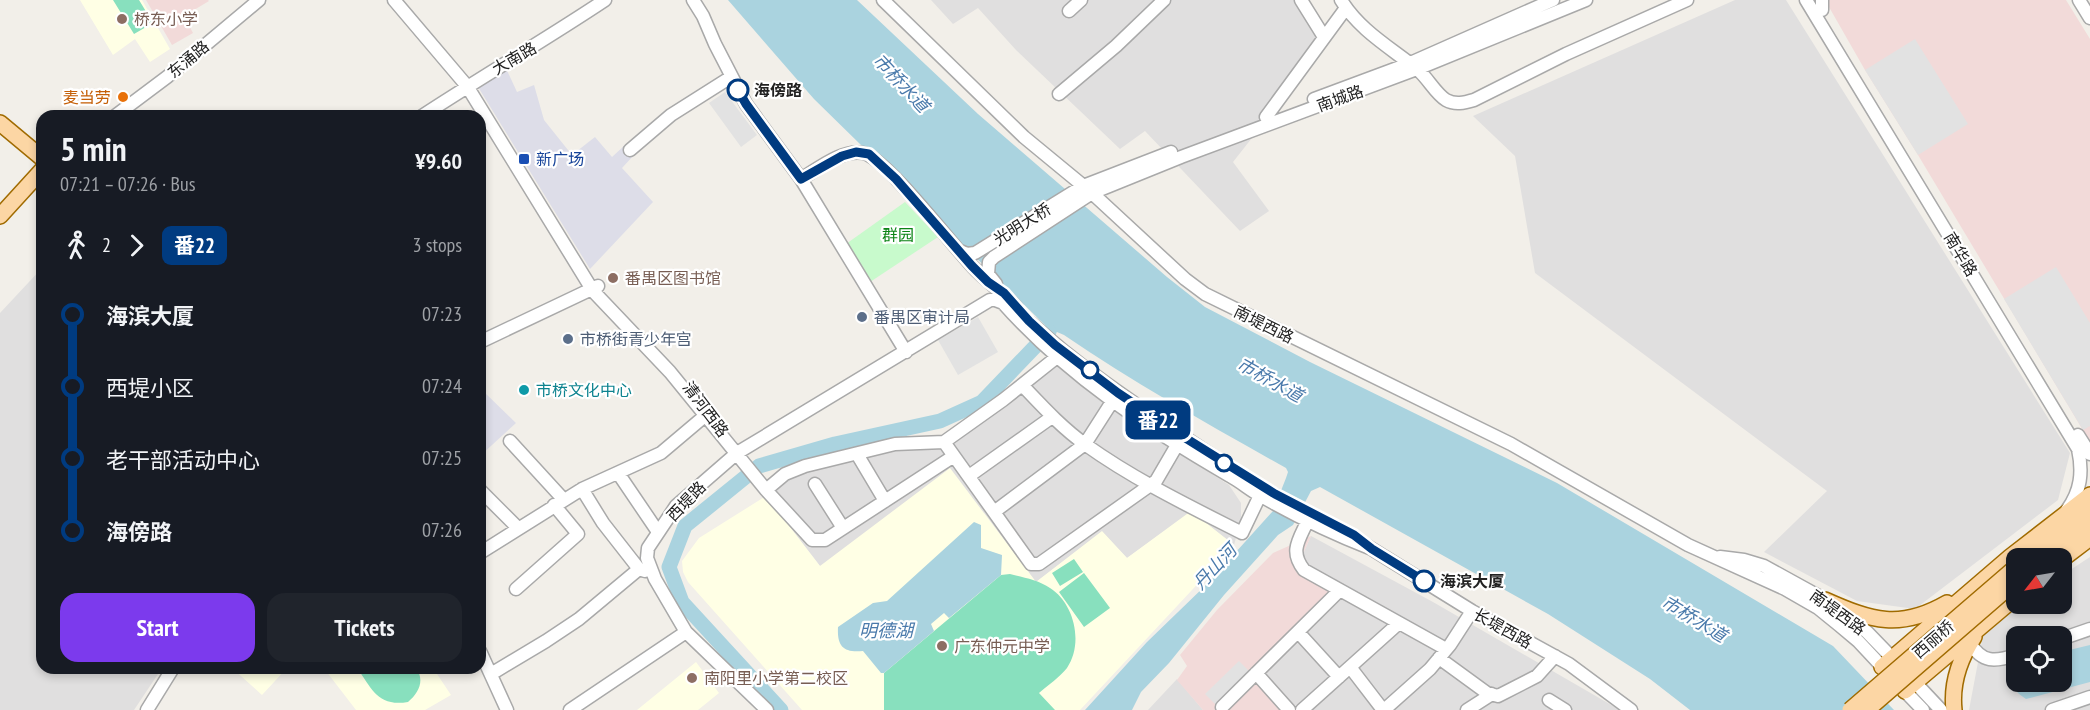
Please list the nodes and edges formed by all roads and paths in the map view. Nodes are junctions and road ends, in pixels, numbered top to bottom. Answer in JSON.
{"nodes":[{"id":1,"x":259,"y":0,"type":"edge"},
{"id":2,"x":394,"y":0,"type":"edge"},
{"id":3,"x":404,"y":0,"type":"edge"},
{"id":4,"x":604,"y":0,"type":"edge"},
{"id":5,"x":693,"y":0,"type":"edge"},
{"id":6,"x":883,"y":0,"type":"edge"},
{"id":7,"x":1081,"y":0,"type":"edge"},
{"id":8,"x":1164,"y":0,"type":"edge"},
{"id":9,"x":1301,"y":0,"type":"edge"},
{"id":10,"x":1553,"y":0,"type":"edge"},
{"id":11,"x":1586,"y":0,"type":"edge"},
{"id":12,"x":1687,"y":0,"type":"edge"},
{"id":13,"x":1806,"y":0,"type":"edge"},
{"id":14,"x":2079,"y":0,"type":"edge"},
{"id":15,"x":1820,"y":3,"type":"edge"},
{"id":16,"x":1343,"y":4,"type":"edge"},
{"id":17,"x":1069,"y":11,"type":"dead end"},
{"id":18,"x":2090,"y":18,"type":"edge"},
{"id":19,"x":1324,"y":37,"type":"junction"},
{"id":20,"x":1413,"y":66,"type":"junction"},
{"id":21,"x":731,"y":77,"type":"junction"},
{"id":22,"x":471,"y":84,"type":"junction"},
{"id":23,"x":1059,"y":94,"type":"dead end"},
{"id":24,"x":123,"y":110,"type":"edge"},
{"id":25,"x":431,"y":110,"type":"edge"},
{"id":26,"x":1266,"y":117,"type":"junction"},
{"id":27,"x":0,"y":123,"type":"edge"},
{"id":28,"x":630,"y":150,"type":"dead end"},
{"id":29,"x":36,"y":153,"type":"edge"},
{"id":30,"x":36,"y":177,"type":"edge"},
{"id":31,"x":801,"y":179,"type":"junction"},
{"id":32,"x":1080,"y":190,"type":"junction"},
{"id":33,"x":0,"y":216,"type":"edge"},
{"id":34,"x":958,"y":250,"type":"junction"},
{"id":35,"x":987,"y":277,"type":"junction"},
{"id":36,"x":596,"y":287,"type":"junction"},
{"id":37,"x":982,"y":304,"type":"junction"},
{"id":38,"x":1026,"y":324,"type":"junction"},
{"id":39,"x":486,"y":339,"type":"edge"},
{"id":40,"x":1054,"y":351,"type":"junction"},
{"id":41,"x":906,"y":352,"type":"junction"},
{"id":42,"x":1022,"y":385,"type":"junction"},
{"id":43,"x":1115,"y":397,"type":"junction"},
{"id":44,"x":706,"y":415,"type":"junction"},
{"id":45,"x":1052,"y":417,"type":"junction"},
{"id":46,"x":510,"y":441,"type":"dead end"},
{"id":47,"x":944,"y":442,"type":"junction"},
{"id":48,"x":1085,"y":444,"type":"junction"},
{"id":49,"x":1177,"y":445,"type":"junction"},
{"id":50,"x":737,"y":453,"type":"junction"},
{"id":51,"x":857,"y":454,"type":"junction"},
{"id":52,"x":2090,"y":454,"type":"edge"},
{"id":53,"x":954,"y":456,"type":"junction"},
{"id":54,"x":618,"y":472,"type":"junction"},
{"id":55,"x":969,"y":476,"type":"junction"},
{"id":56,"x":815,"y":484,"type":"dead end"},
{"id":57,"x":1149,"y":486,"type":"junction"},
{"id":58,"x":582,"y":489,"type":"junction"},
{"id":59,"x":766,"y":490,"type":"junction"},
{"id":60,"x":1267,"y":495,"type":"junction"},
{"id":61,"x":2090,"y":495,"type":"edge"},
{"id":62,"x":486,"y":496,"type":"edge"},
{"id":63,"x":885,"y":501,"type":"junction"},
{"id":64,"x":559,"y":502,"type":"junction"},
{"id":65,"x":2090,"y":508,"type":"edge"},
{"id":66,"x":994,"y":512,"type":"junction"},
{"id":67,"x":2064,"y":514,"type":"junction"},
{"id":68,"x":1309,"y":519,"type":"junction"},
{"id":69,"x":2090,"y":521,"type":"edge"},
{"id":70,"x":518,"y":528,"type":"junction"},
{"id":71,"x":843,"y":528,"type":"junction"},
{"id":72,"x":658,"y":532,"type":"junction"},
{"id":73,"x":2090,"y":538,"type":"edge"},
{"id":74,"x":2040,"y":548,"type":"edge"},
{"id":75,"x":2056,"y":548,"type":"edge"},
{"id":76,"x":486,"y":549,"type":"edge"},
{"id":77,"x":2072,"y":552,"type":"edge"},
{"id":78,"x":1710,"y":556,"type":"junction"},
{"id":79,"x":639,"y":569,"type":"junction"},
{"id":80,"x":652,"y":573,"type":"junction"},
{"id":81,"x":2006,"y":576,"type":"edge"},
{"id":82,"x":1976,"y":586,"type":"junction"},
{"id":83,"x":516,"y":589,"type":"dead end"},
{"id":84,"x":1340,"y":590,"type":"junction"},
{"id":85,"x":2006,"y":590,"type":"edge"},
{"id":86,"x":1826,"y":600,"type":"junction"},
{"id":87,"x":2006,"y":605,"type":"edge"},
{"id":88,"x":1472,"y":611,"type":"junction"},
{"id":89,"x":1399,"y":623,"type":"junction"},
{"id":90,"x":1984,"y":623,"type":"junction"},
{"id":91,"x":2090,"y":629,"type":"edge"},
{"id":92,"x":686,"y":632,"type":"junction"},
{"id":93,"x":1298,"y":632,"type":"junction"},
{"id":94,"x":2072,"y":635,"type":"edge"},
{"id":95,"x":1970,"y":643,"type":"junction"},
{"id":96,"x":1443,"y":654,"type":"junction"},
{"id":97,"x":1555,"y":656,"type":"junction"},
{"id":98,"x":2006,"y":656,"type":"edge"},
{"id":99,"x":1888,"y":663,"type":"junction"},
{"id":100,"x":486,"y":665,"type":"edge"},
{"id":101,"x":1350,"y":668,"type":"junction"},
{"id":102,"x":1256,"y":673,"type":"junction"},
{"id":103,"x":169,"y":674,"type":"edge"},
{"id":104,"x":490,"y":674,"type":"junction"},
{"id":105,"x":1340,"y":676,"type":"junction"},
{"id":106,"x":1910,"y":687,"type":"junction"},
{"id":107,"x":1492,"y":694,"type":"junction"},
{"id":108,"x":2090,"y":698,"type":"edge"},
{"id":109,"x":1222,"y":707,"type":"dead end"},
{"id":110,"x":147,"y":710,"type":"edge"},
{"id":111,"x":507,"y":710,"type":"edge"},
{"id":112,"x":570,"y":710,"type":"edge"},
{"id":113,"x":767,"y":710,"type":"edge"},
{"id":114,"x":1289,"y":710,"type":"edge"},
{"id":115,"x":1302,"y":710,"type":"edge"},
{"id":116,"x":1384,"y":710,"type":"edge"},
{"id":117,"x":1467,"y":710,"type":"edge"},
{"id":118,"x":1552,"y":710,"type":"edge"},
{"id":119,"x":1565,"y":710,"type":"edge"},
{"id":120,"x":1631,"y":710,"type":"edge"},
{"id":121,"x":1850,"y":710,"type":"edge"},
{"id":122,"x":1867,"y":710,"type":"edge"},
{"id":123,"x":1923,"y":710,"type":"edge"},
{"id":124,"x":1941,"y":710,"type":"edge"},
{"id":125,"x":1954,"y":710,"type":"edge"},
{"id":126,"x":2052,"y":710,"type":"edge"}],
"edges":[{"from":1,"to":24,"type":"street","name":"东涌路"},
{"from":2,"to":22,"type":"street"},
{"from":3,"to":22,"type":"street"},
{"from":4,"to":22,"type":"street","name":"大南路"},
{"from":5,"to":21,"type":"street"},
{"from":6,"to":32,"type":"street","name":"南堤西路"},
{"from":7,"to":17,"type":"street"},
{"from":8,"to":23,"type":"street"},
{"from":9,"to":19,"type":"street"},
{"from":10,"to":20,"type":"street","name":"南城路"},
{"from":11,"to":20,"type":"street","name":"南城路"},
{"from":12,"to":20,"type":"street"},
{"from":13,"to":67,"type":"street","name":"南华路"},
{"from":14,"to":18,"type":"street"},
{"from":15,"to":52,"type":"street","name":"南华路"},
{"from":16,"to":19,"type":"street"},
{"from":16,"to":20,"type":"street"},
{"from":19,"to":26,"type":"street"},
{"from":20,"to":26,"type":"street","name":"南城路"},
{"from":20,"to":32,"type":"street","name":"南城路"},
{"from":21,"to":28,"type":"street"},
{"from":21,"to":31,"type":"street"},
{"from":22,"to":25,"type":"street","name":"大南路"},
{"from":22,"to":36,"type":"street","name":"清河西路"},
{"from":26,"to":32,"type":"street","name":"南城路"},
{"from":27,"to":29,"type":"main road"},
{"from":30,"to":33,"type":"main road"},
{"from":31,"to":34,"type":"street"},
{"from":31,"to":41,"type":"street"},
{"from":32,"to":34,"type":"street","name":"光明大桥"},
{"from":32,"to":35,"type":"street","name":"光明大桥"},
{"from":32,"to":78,"type":"street","name":"南堤西路"},
{"from":34,"to":35,"type":"street"},
{"from":35,"to":37,"type":"street","name":"光明大桥"},
{"from":35,"to":38,"type":"street","name":"长堤西路"},
{"from":36,"to":39,"type":"street"},
{"from":36,"to":44,"type":"street","name":"清河西路"},
{"from":36,"to":50,"type":"street","name":"清河西路"},
{"from":37,"to":38,"type":"street","name":"长堤西路"},
{"from":37,"to":41,"type":"street","name":"西堤路"},
{"from":38,"to":40,"type":"street","name":"长堤西路"},
{"from":40,"to":42,"type":"street"},
{"from":40,"to":43,"type":"street","name":"长堤西路"},
{"from":41,"to":50,"type":"street","name":"西堤路"},
{"from":42,"to":45,"type":"street"},
{"from":42,"to":47,"type":"street"},
{"from":43,"to":48,"type":"street"},
{"from":43,"to":49,"type":"street","name":"长堤西路"},
{"from":43,"to":60,"type":"street","name":"长堤西路"},
{"from":44,"to":50,"type":"street","name":"清河西路"},
{"from":44,"to":54,"type":"street"},
{"from":45,"to":48,"type":"street"},
{"from":45,"to":55,"type":"street"},
{"from":46,"to":64,"type":"street"},
{"from":47,"to":51,"type":"street"},
{"from":47,"to":53,"type":"street"},
{"from":48,"to":57,"type":"street"},
{"from":48,"to":66,"type":"street"},
{"from":49,"to":57,"type":"street"},
{"from":49,"to":60,"type":"street","name":"长堤西路"},
{"from":50,"to":59,"type":"street"},
{"from":50,"to":72,"type":"street","name":"西堤路"},
{"from":51,"to":59,"type":"street"},
{"from":51,"to":63,"type":"street"},
{"from":53,"to":55,"type":"street"},
{"from":53,"to":63,"type":"street"},
{"from":54,"to":58,"type":"street"},
{"from":54,"to":72,"type":"street"},
{"from":55,"to":66,"type":"street"},
{"from":56,"to":71,"type":"street"},
{"from":57,"to":60,"type":"street"},
{"from":57,"to":66,"type":"street"},
{"from":58,"to":64,"type":"street"},
{"from":58,"to":79,"type":"street"},
{"from":59,"to":71,"type":"street"},
{"from":60,"to":68,"type":"street","name":"长堤西路"},
{"from":61,"to":67,"type":"main road"},
{"from":62,"to":70,"type":"street"},
{"from":63,"to":71,"type":"street"},
{"from":64,"to":70,"type":"street"},
{"from":64,"to":83,"type":"street"},
{"from":65,"to":74,"type":"main road"},
{"from":67,"to":82,"type":"main road"},
{"from":68,"to":84,"type":"street"},
{"from":68,"to":88,"type":"street","name":"长堤西路"},
{"from":69,"to":75,"type":"main road"},
{"from":70,"to":76,"type":"street"},
{"from":72,"to":80,"type":"street","name":"西堤路"},
{"from":73,"to":77,"type":"main road"},
{"from":78,"to":86,"type":"street","name":"南堤西路"},
{"from":78,"to":99,"type":"street","name":"南堤西路"},
{"from":79,"to":80,"type":"street"},
{"from":79,"to":104,"type":"street"},
{"from":80,"to":92,"type":"street","name":"西堤路"},
{"from":81,"to":121,"type":"main road","name":"西丽桥","bridge":true},
{"from":82,"to":86,"type":"main road"},
{"from":82,"to":99,"type":"main road"},
{"from":84,"to":89,"type":"street"},
{"from":84,"to":93,"type":"street"},
{"from":85,"to":122,"type":"main road","name":"西丽桥","bridge":true},
{"from":86,"to":99,"type":"street","name":"南堤西路"},
{"from":87,"to":90,"type":"main road"},
{"from":88,"to":96,"type":"street"},
{"from":88,"to":97,"type":"street","name":"长堤西路"},
{"from":89,"to":96,"type":"street"},
{"from":89,"to":101,"type":"street"},
{"from":90,"to":95,"type":"main road"},
{"from":90,"to":106,"type":"main road"},
{"from":91,"to":94,"type":"street"},
{"from":92,"to":112,"type":"street"},
{"from":92,"to":113,"type":"street","name":"西堤路"},
{"from":93,"to":102,"type":"street"},
{"from":93,"to":105,"type":"street"},
{"from":95,"to":98,"type":"street"},
{"from":95,"to":125,"type":"main road"},
{"from":96,"to":107,"type":"street"},
{"from":96,"to":116,"type":"street"},
{"from":97,"to":107,"type":"street"},
{"from":97,"to":120,"type":"street","name":"长堤西路"},
{"from":99,"to":106,"type":"street","name":"南堤西路"},
{"from":100,"to":104,"type":"street"},
{"from":101,"to":105,"type":"street"},
{"from":101,"to":116,"type":"street"},
{"from":102,"to":109,"type":"street"},
{"from":102,"to":114,"type":"street"},
{"from":103,"to":110,"type":"street"},
{"from":104,"to":111,"type":"street"},
{"from":105,"to":115,"type":"street"},
{"from":106,"to":123,"type":"street","name":"南堤西路"},
{"from":106,"to":124,"type":"street","name":"南堤西路"},
{"from":107,"to":117,"type":"street"},
{"from":108,"to":126,"type":"street"},
{"from":118,"to":119,"type":"street"}]}
